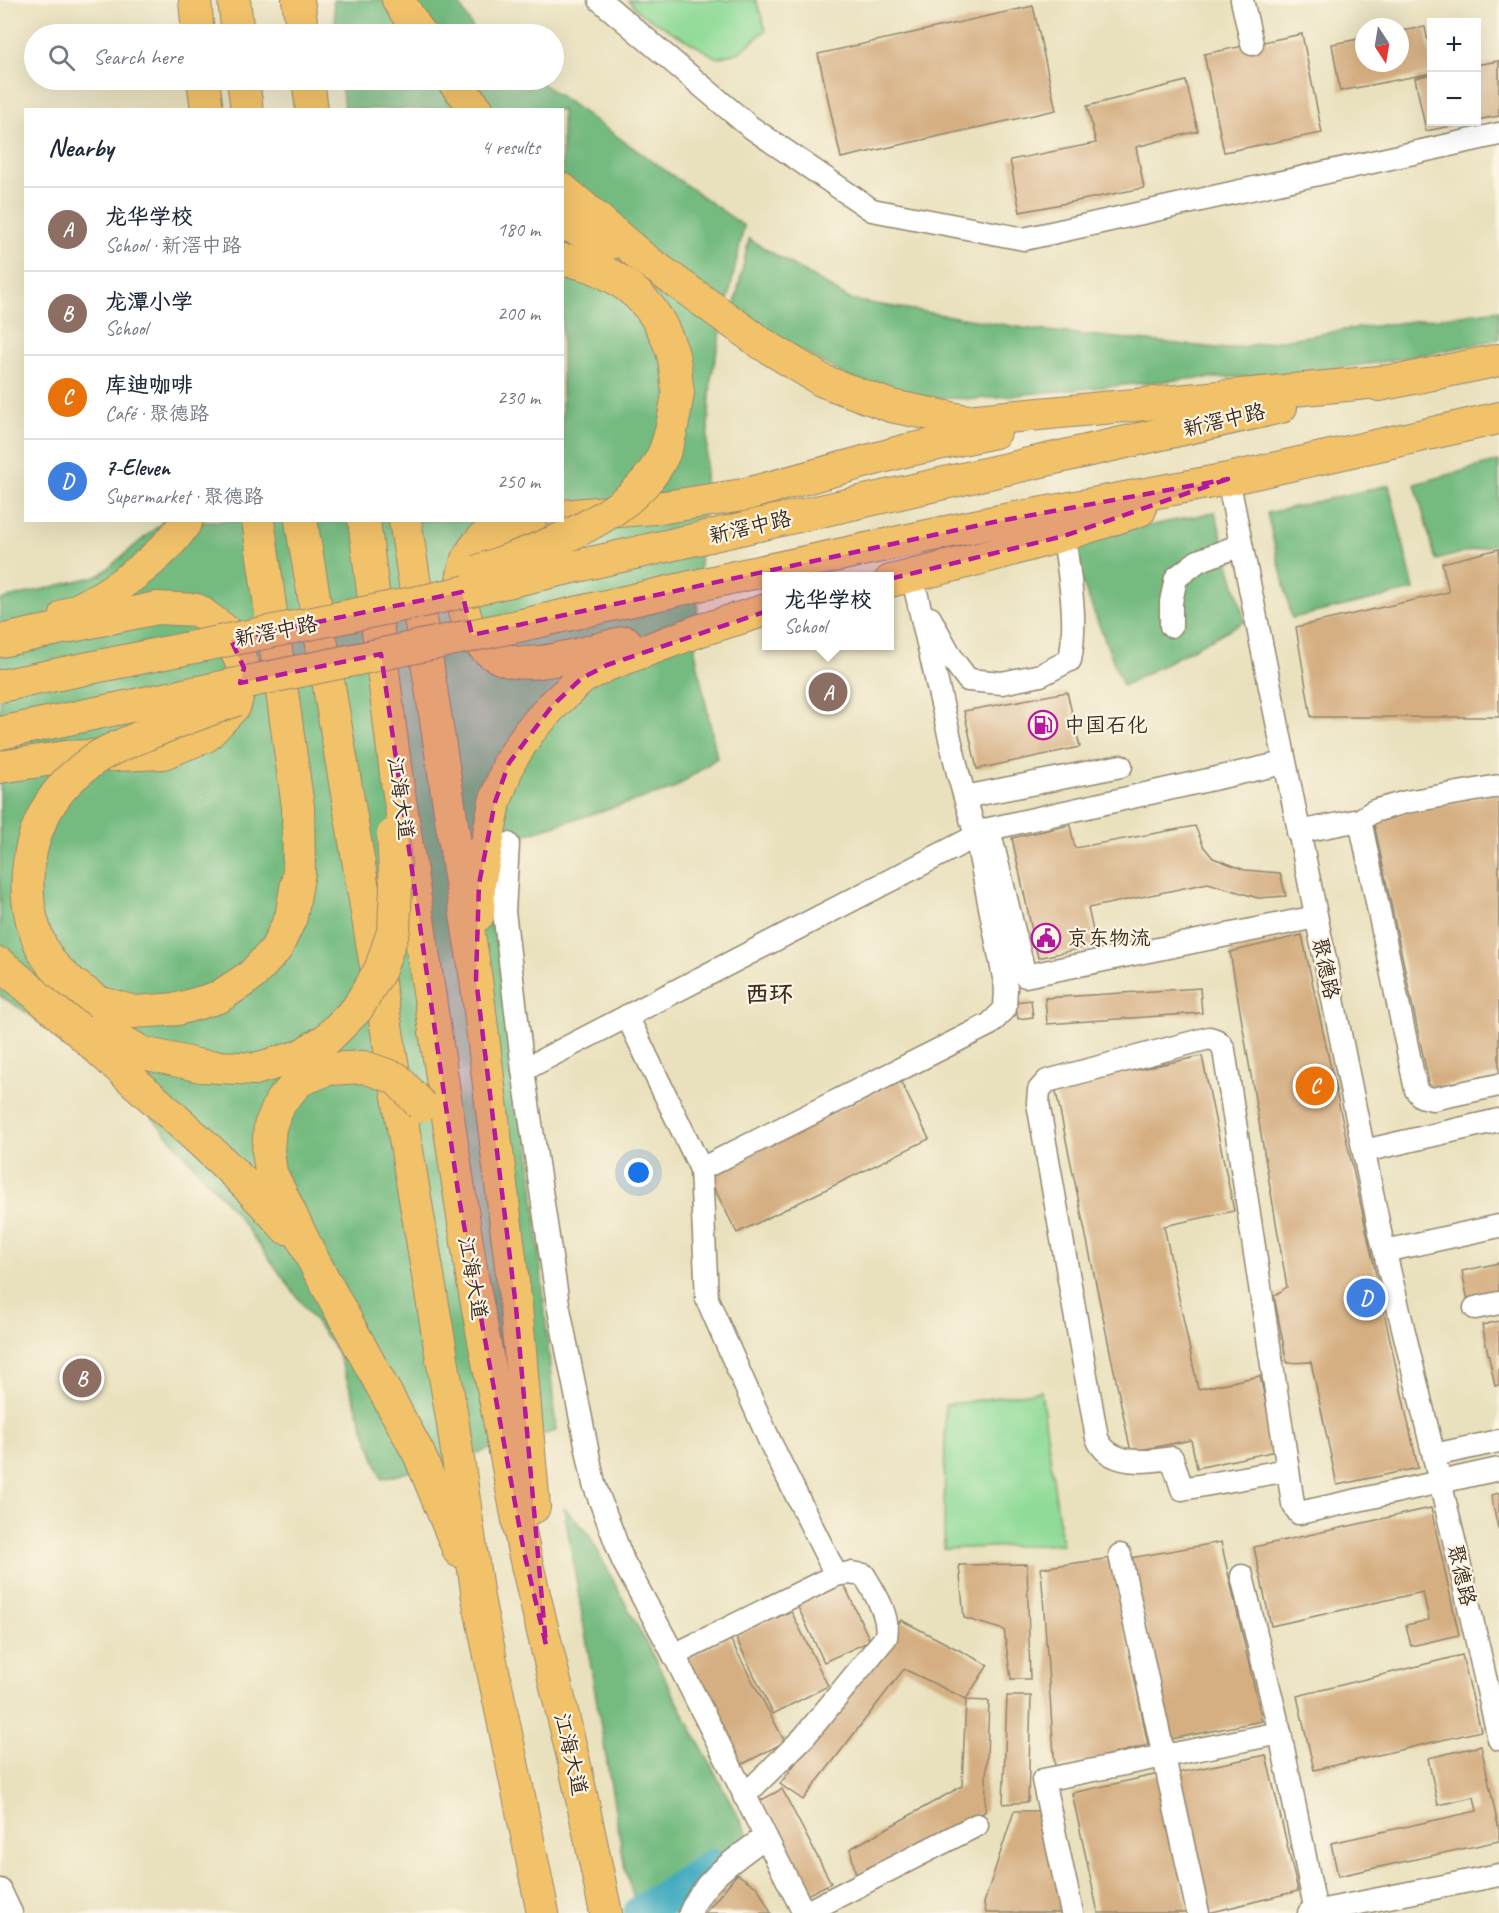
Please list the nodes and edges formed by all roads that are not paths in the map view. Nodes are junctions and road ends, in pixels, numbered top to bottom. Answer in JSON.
{"nodes":[{"id":1,"x":195,"y":0,"type":"edge"},
{"id":2,"x":234,"y":0,"type":"edge"},
{"id":3,"x":298,"y":0,"type":"edge"},
{"id":4,"x":398,"y":0,"type":"edge"},
{"id":5,"x":600,"y":0,"type":"edge"},
{"id":6,"x":1242,"y":0,"type":"edge"},
{"id":7,"x":197,"y":24,"type":"edge"},
{"id":8,"x":237,"y":24,"type":"edge"},
{"id":9,"x":302,"y":24,"type":"edge"},
{"id":10,"x":414,"y":24,"type":"edge"},
{"id":11,"x":1252,"y":44,"type":"dead end"},
{"id":12,"x":204,"y":90,"type":"edge"},
{"id":13,"x":244,"y":90,"type":"edge"},
{"id":14,"x":309,"y":90,"type":"edge"},
{"id":15,"x":461,"y":90,"type":"edge"},
{"id":16,"x":207,"y":108,"type":"edge"},
{"id":17,"x":247,"y":108,"type":"edge"},
{"id":18,"x":312,"y":108,"type":"edge"},
{"id":19,"x":476,"y":108,"type":"edge"},
{"id":20,"x":1499,"y":134,"type":"edge"},
{"id":21,"x":564,"y":191,"type":"edge"},
{"id":22,"x":564,"y":224,"type":"edge"},
{"id":23,"x":643,"y":258,"type":"junction"},
{"id":24,"x":564,"y":260,"type":"edge"},
{"id":25,"x":1499,"y":360,"type":"edge"},
{"id":26,"x":1400,"y":380,"type":"junction"},
{"id":27,"x":1167,"y":402,"type":"junction"},
{"id":28,"x":1499,"y":418,"type":"edge"},
{"id":29,"x":1228,"y":479,"type":"junction"},
{"id":30,"x":564,"y":516,"type":"edge"},
{"id":31,"x":186,"y":522,"type":"edge"},
{"id":32,"x":258,"y":522,"type":"edge"},
{"id":33,"x":302,"y":522,"type":"edge"},
{"id":34,"x":314,"y":522,"type":"edge"},
{"id":35,"x":364,"y":522,"type":"edge"},
{"id":36,"x":405,"y":522,"type":"edge"},
{"id":37,"x":519,"y":522,"type":"edge"},
{"id":38,"x":1064,"y":536,"type":"junction"},
{"id":39,"x":1241,"y":545,"type":"junction"},
{"id":40,"x":905,"y":583,"type":"edge"},
{"id":41,"x":762,"y":610,"type":"edge"},
{"id":42,"x":762,"y":610,"type":"edge"},
{"id":43,"x":370,"y":625,"type":"junction"},
{"id":44,"x":1171,"y":626,"type":"dead end"},
{"id":45,"x":8,"y":638,"type":"edge"},
{"id":46,"x":337,"y":655,"type":"junction"},
{"id":47,"x":280,"y":678,"type":"edge"},
{"id":48,"x":280,"y":678,"type":"edge"},
{"id":49,"x":280,"y":678,"type":"edge"},
{"id":50,"x":280,"y":678,"type":"edge"},
{"id":51,"x":0,"y":686,"type":"edge"},
{"id":52,"x":0,"y":734,"type":"edge"},
{"id":53,"x":1284,"y":763,"type":"junction"},
{"id":54,"x":1121,"y":766,"type":"dead end"},
{"id":55,"x":0,"y":767,"type":"edge"},
{"id":56,"x":1499,"y":786,"type":"edge"},
{"id":57,"x":965,"y":797,"type":"junction"},
{"id":58,"x":1360,"y":820,"type":"junction"},
{"id":59,"x":1298,"y":832,"type":"junction"},
{"id":60,"x":976,"y":836,"type":"junction"},
{"id":61,"x":508,"y":844,"type":"dead end"},
{"id":62,"x":1316,"y":917,"type":"junction"},
{"id":63,"x":0,"y":963,"type":"edge"},
{"id":64,"x":476,"y":979,"type":"junction"},
{"id":65,"x":37,"y":993,"type":"junction"},
{"id":66,"x":627,"y":1016,"type":"junction"},
{"id":67,"x":523,"y":1070,"type":"junction"},
{"id":68,"x":1499,"y":1085,"type":"edge"},
{"id":69,"x":1499,"y":1120,"type":"edge"},
{"id":70,"x":1364,"y":1151,"type":"junction"},
{"id":71,"x":701,"y":1169,"type":"junction"},
{"id":72,"x":459,"y":1198,"type":"junction"},
{"id":73,"x":1499,"y":1226,"type":"edge"},
{"id":74,"x":1385,"y":1251,"type":"junction"},
{"id":75,"x":312,"y":1258,"type":"junction"},
{"id":76,"x":1499,"y":1303,"type":"edge"},
{"id":77,"x":1475,"y":1308,"type":"dead end"},
{"id":78,"x":1499,"y":1441,"type":"edge"},
{"id":79,"x":1434,"y":1455,"type":"junction"},
{"id":80,"x":1499,"y":1469,"type":"edge"},
{"id":81,"x":1288,"y":1470,"type":"junction"},
{"id":82,"x":1440,"y":1482,"type":"junction"},
{"id":83,"x":1120,"y":1555,"type":"dead end"},
{"id":84,"x":836,"y":1575,"type":"junction"},
{"id":85,"x":1242,"y":1576,"type":"dead end"},
{"id":86,"x":478,"y":1598,"type":"junction"},
{"id":87,"x":546,"y":1645,"type":"junction"},
{"id":88,"x":674,"y":1655,"type":"junction"},
{"id":89,"x":1280,"y":1733,"type":"junction"},
{"id":90,"x":1499,"y":1739,"type":"edge"},
{"id":91,"x":1164,"y":1756,"type":"junction"},
{"id":92,"x":744,"y":1796,"type":"junction"},
{"id":93,"x":977,"y":1825,"type":"dead end"},
{"id":94,"x":765,"y":1837,"type":"junction"},
{"id":95,"x":1499,"y":1875,"type":"edge"},
{"id":96,"x":0,"y":1890,"type":"edge"},
{"id":97,"x":1313,"y":1912,"type":"edge"},
{"id":98,"x":11,"y":1913,"type":"edge"},
{"id":99,"x":543,"y":1913,"type":"edge"},
{"id":100,"x":606,"y":1913,"type":"edge"},
{"id":101,"x":690,"y":1913,"type":"edge"},
{"id":102,"x":804,"y":1913,"type":"edge"},
{"id":103,"x":1072,"y":1913,"type":"edge"},
{"id":104,"x":1198,"y":1913,"type":"edge"}],
"edges":[{"from":1,"to":7,"type":"highway"},
{"from":2,"to":8,"type":"highway"},
{"from":3,"to":9,"type":"highway"},
{"from":4,"to":10,"type":"highway"},
{"from":5,"to":20,"type":"street"},
{"from":6,"to":11,"type":"street"},
{"from":12,"to":16,"type":"highway"},
{"from":13,"to":17,"type":"highway"},
{"from":14,"to":18,"type":"highway"},
{"from":15,"to":19,"type":"highway"},
{"from":21,"to":23,"type":"highway"},
{"from":22,"to":23,"type":"highway"},
{"from":23,"to":27,"type":"highway"},
{"from":24,"to":43,"type":"highway","bridge":true},
{"from":25,"to":26,"type":"highway","name":"新滘中路"},
{"from":26,"to":27,"type":"highway"},
{"from":26,"to":43,"type":"highway","name":"新滘中路","bridge":true},
{"from":27,"to":30,"type":"highway"},
{"from":28,"to":29,"type":"highway","name":"新滘中路"},
{"from":29,"to":38,"type":"highway"},
{"from":29,"to":39,"type":"street","name":"聚德路"},
{"from":29,"to":46,"type":"highway","name":"新滘中路","bridge":true},
{"from":31,"to":45,"type":"highway"},
{"from":32,"to":47,"type":"highway","bridge":true},
{"from":33,"to":46,"type":"highway"},
{"from":34,"to":46,"type":"highway"},
{"from":35,"to":43,"type":"highway"},
{"from":36,"to":64,"type":"highway"},
{"from":37,"to":42,"type":"highway"},
{"from":38,"to":40,"type":"highway"},
{"from":38,"to":40,"type":"street"},
{"from":39,"to":44,"type":"street"},
{"from":39,"to":53,"type":"street","name":"聚德路"},
{"from":40,"to":57,"type":"street"},
{"from":41,"to":64,"type":"highway"},
{"from":43,"to":51,"type":"highway","name":"新滘中路","bridge":true},
{"from":43,"to":65,"type":"highway","bridge":true},
{"from":43,"to":72,"type":"highway","name":"江海大道"},
{"from":45,"to":55,"type":"highway"},
{"from":46,"to":50,"type":"highway","bridge":true},
{"from":46,"to":52,"type":"highway","name":"新滘中路","bridge":true},
{"from":46,"to":86,"type":"highway","name":"江海大道"},
{"from":48,"to":49,"type":"highway","bridge":true},
{"from":53,"to":59,"type":"street","name":"聚德路"},
{"from":53,"to":62,"type":"street"},
{"from":54,"to":57,"type":"street"},
{"from":56,"to":58,"type":"street"},
{"from":57,"to":60,"type":"street"},
{"from":58,"to":59,"type":"street"},
{"from":58,"to":68,"type":"street"},
{"from":59,"to":62,"type":"street","name":"聚德路"},
{"from":60,"to":66,"type":"street"},
{"from":60,"to":71,"type":"street"},
{"from":61,"to":67,"type":"street"},
{"from":62,"to":70,"type":"street","name":"聚德路"},
{"from":63,"to":65,"type":"highway"},
{"from":64,"to":87,"type":"highway"},
{"from":65,"to":75,"type":"highway"},
{"from":66,"to":67,"type":"street"},
{"from":66,"to":71,"type":"street"},
{"from":67,"to":88,"type":"street"},
{"from":69,"to":70,"type":"street"},
{"from":70,"to":74,"type":"street","name":"聚德路"},
{"from":71,"to":84,"type":"street"},
{"from":72,"to":75,"type":"highway","bridge":true},
{"from":72,"to":87,"type":"highway","name":"江海大道"},
{"from":73,"to":74,"type":"street"},
{"from":74,"to":79,"type":"street","name":"聚德路"},
{"from":75,"to":86,"type":"highway"},
{"from":76,"to":77,"type":"street"},
{"from":78,"to":79,"type":"street"},
{"from":79,"to":82,"type":"street","name":"聚德路"},
{"from":80,"to":82,"type":"street"},
{"from":81,"to":81,"type":"street"},
{"from":81,"to":82,"type":"street"},
{"from":82,"to":90,"type":"street","name":"聚德路"},
{"from":83,"to":91,"type":"street"},
{"from":84,"to":88,"type":"street"},
{"from":84,"to":92,"type":"street"},
{"from":85,"to":89,"type":"street"},
{"from":86,"to":99,"type":"highway","name":"江海大道"},
{"from":87,"to":100,"type":"highway","name":"江海大道"},
{"from":88,"to":92,"type":"street"},
{"from":89,"to":91,"type":"street"},
{"from":89,"to":97,"type":"street"},
{"from":91,"to":103,"type":"street"},
{"from":91,"to":104,"type":"street"},
{"from":92,"to":94,"type":"street"},
{"from":93,"to":102,"type":"street"},
{"from":94,"to":101,"type":"street"},
{"from":94,"to":102,"type":"street"},
{"from":95,"to":97,"type":"street"},
{"from":96,"to":98,"type":"street"}]}
